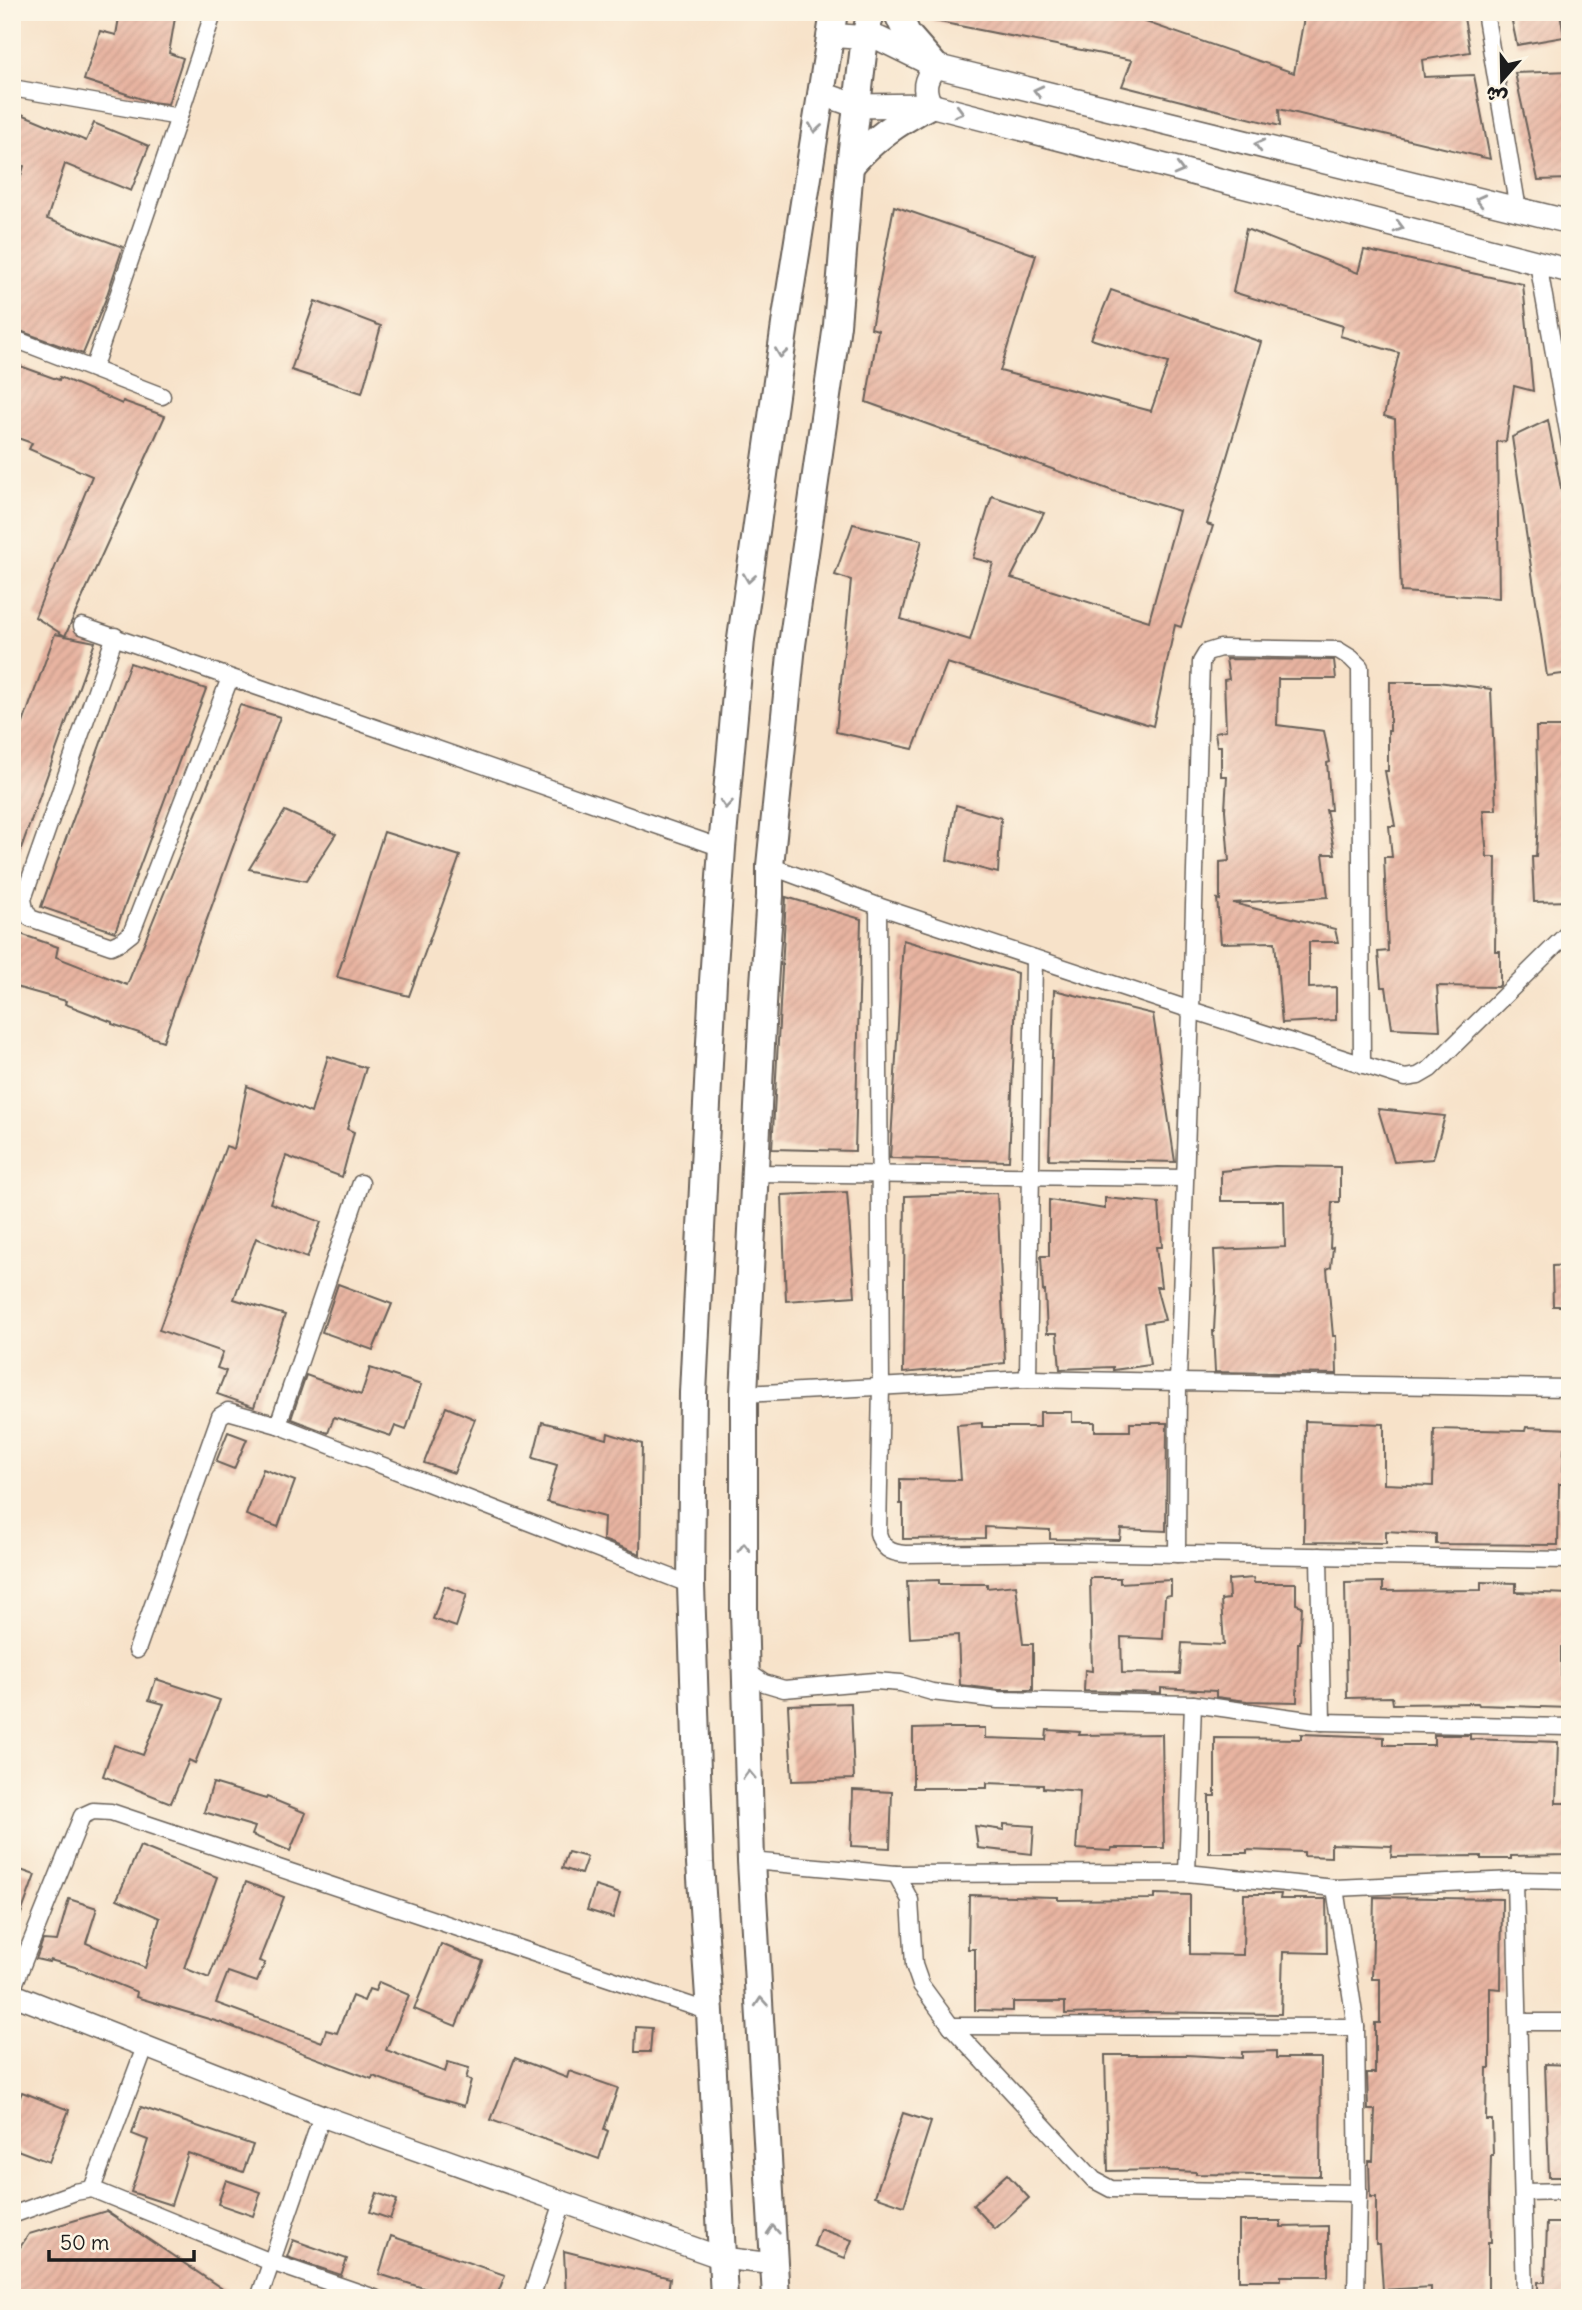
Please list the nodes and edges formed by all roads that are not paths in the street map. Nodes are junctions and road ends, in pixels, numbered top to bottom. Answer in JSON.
{"nodes":[{"id":1,"x":897,"y":12,"type":"edge"},
{"id":2,"x":1485,"y":12,"type":"edge"},
{"id":3,"x":212,"y":16,"type":"dead end"},
{"id":4,"x":832,"y":24,"type":"edge"},
{"id":5,"x":868,"y":24,"type":"edge"},
{"id":6,"x":935,"y":66,"type":"junction"},
{"id":7,"x":12,"y":88,"type":"edge"},
{"id":8,"x":820,"y":93,"type":"junction"},
{"id":9,"x":930,"y":105,"type":"junction"},
{"id":10,"x":857,"y":106,"type":"junction"},
{"id":11,"x":179,"y":117,"type":"junction"},
{"id":12,"x":850,"y":166,"type":"junction"},
{"id":13,"x":1518,"y":210,"type":"junction"},
{"id":14,"x":1570,"y":222,"type":"edge"},
{"id":15,"x":1538,"y":263,"type":"junction"},
{"id":16,"x":1570,"y":271,"type":"edge"},
{"id":17,"x":12,"y":338,"type":"edge"},
{"id":18,"x":93,"y":369,"type":"junction"},
{"id":19,"x":162,"y":396,"type":"dead end"},
{"id":20,"x":1570,"y":443,"type":"edge"},
{"id":21,"x":82,"y":626,"type":"dead end"},
{"id":22,"x":115,"y":636,"type":"junction"},
{"id":23,"x":230,"y":678,"type":"junction"},
{"id":24,"x":722,"y":848,"type":"junction"},
{"id":25,"x":770,"y":866,"type":"junction"},
{"id":26,"x":878,"y":906,"type":"junction"},
{"id":27,"x":1570,"y":931,"type":"edge"},
{"id":28,"x":1034,"y":958,"type":"junction"},
{"id":29,"x":1191,"y":1010,"type":"junction"},
{"id":30,"x":1362,"y":1065,"type":"junction"},
{"id":31,"x":755,"y":1173,"type":"junction"},
{"id":32,"x":878,"y":1174,"type":"junction"},
{"id":33,"x":1031,"y":1176,"type":"junction"},
{"id":34,"x":1185,"y":1178,"type":"junction"},
{"id":35,"x":361,"y":1183,"type":"dead end"},
{"id":36,"x":1028,"y":1379,"type":"junction"},
{"id":37,"x":1178,"y":1382,"type":"junction"},
{"id":38,"x":881,"y":1386,"type":"junction"},
{"id":39,"x":1570,"y":1388,"type":"edge"},
{"id":40,"x":744,"y":1394,"type":"junction"},
{"id":41,"x":278,"y":1425,"type":"junction"},
{"id":42,"x":1178,"y":1554,"type":"junction"},
{"id":43,"x":1319,"y":1556,"type":"junction"},
{"id":44,"x":1570,"y":1560,"type":"edge"},
{"id":45,"x":691,"y":1585,"type":"junction"},
{"id":46,"x":137,"y":1650,"type":"dead end"},
{"id":47,"x":745,"y":1670,"type":"junction"},
{"id":48,"x":1193,"y":1704,"type":"junction"},
{"id":49,"x":1322,"y":1722,"type":"junction"},
{"id":50,"x":1570,"y":1727,"type":"edge"},
{"id":51,"x":751,"y":1861,"type":"junction"},
{"id":52,"x":1187,"y":1873,"type":"junction"},
{"id":53,"x":896,"y":1874,"type":"junction"},
{"id":54,"x":1515,"y":1880,"type":"junction"},
{"id":55,"x":1570,"y":1881,"type":"edge"},
{"id":56,"x":1335,"y":1888,"type":"junction"},
{"id":57,"x":12,"y":1992,"type":"edge"},
{"id":58,"x":710,"y":2012,"type":"junction"},
{"id":59,"x":1519,"y":2022,"type":"junction"},
{"id":60,"x":1570,"y":2022,"type":"edge"},
{"id":61,"x":951,"y":2026,"type":"junction"},
{"id":62,"x":1356,"y":2027,"type":"junction"},
{"id":63,"x":145,"y":2046,"type":"junction"},
{"id":64,"x":322,"y":2116,"type":"junction"},
{"id":65,"x":92,"y":2189,"type":"junction"},
{"id":66,"x":1570,"y":2191,"type":"edge"},
{"id":67,"x":1523,"y":2192,"type":"junction"},
{"id":68,"x":1358,"y":2193,"type":"junction"},
{"id":69,"x":563,"y":2202,"type":"junction"},
{"id":70,"x":12,"y":2216,"type":"edge"},
{"id":71,"x":722,"y":2258,"type":"junction"},
{"id":72,"x":271,"y":2262,"type":"junction"},
{"id":73,"x":774,"y":2264,"type":"junction"},
{"id":74,"x":259,"y":2298,"type":"edge"},
{"id":75,"x":375,"y":2298,"type":"edge"},
{"id":76,"x":531,"y":2298,"type":"edge"},
{"id":77,"x":724,"y":2298,"type":"edge"},
{"id":78,"x":776,"y":2298,"type":"edge"},
{"id":79,"x":1356,"y":2298,"type":"edge"},
{"id":80,"x":1525,"y":2298,"type":"edge"}],
"edges":[{"from":1,"to":6,"type":"main road"},
{"from":2,"to":13,"type":"street"},
{"from":3,"to":11,"type":"street"},
{"from":4,"to":5,"type":"main road"},
{"from":4,"to":8,"type":"main road"},
{"from":5,"to":6,"type":"main road"},
{"from":5,"to":10,"type":"main road"},
{"from":6,"to":9,"type":"main road"},
{"from":13,"to":6,"type":"main road","one_way":true},
{"from":7,"to":11,"type":"street"},
{"from":8,"to":10,"type":"main road"},
{"from":8,"to":24,"type":"main road","one_way":true},
{"from":9,"to":10,"type":"main road"},
{"from":9,"to":12,"type":"main road"},
{"from":9,"to":15,"type":"main road","one_way":true},
{"from":10,"to":12,"type":"main road"},
{"from":11,"to":18,"type":"street"},
{"from":12,"to":25,"type":"main road"},
{"from":13,"to":14,"type":"main road"},
{"from":15,"to":16,"type":"main road"},
{"from":15,"to":20,"type":"street"},
{"from":17,"to":18,"type":"street"},
{"from":18,"to":19,"type":"street"},
{"from":21,"to":22,"type":"street"},
{"from":22,"to":23,"type":"street"},
{"from":22,"to":23,"type":"street"},
{"from":23,"to":24,"type":"street"},
{"from":24,"to":45,"type":"main road"},
{"from":25,"to":26,"type":"street"},
{"from":25,"to":31,"type":"main road"},
{"from":26,"to":28,"type":"street"},
{"from":26,"to":32,"type":"street"},
{"from":27,"to":30,"type":"street"},
{"from":28,"to":29,"type":"street"},
{"from":28,"to":33,"type":"street"},
{"from":29,"to":30,"type":"street"},
{"from":29,"to":30,"type":"street"},
{"from":29,"to":34,"type":"street"},
{"from":31,"to":32,"type":"street"},
{"from":31,"to":40,"type":"main road"},
{"from":32,"to":33,"type":"street"},
{"from":32,"to":38,"type":"street"},
{"from":33,"to":34,"type":"street"},
{"from":33,"to":36,"type":"street"},
{"from":34,"to":37,"type":"street"},
{"from":35,"to":41,"type":"street"},
{"from":36,"to":37,"type":"street"},
{"from":36,"to":38,"type":"street"},
{"from":37,"to":39,"type":"street"},
{"from":37,"to":42,"type":"street"},
{"from":38,"to":40,"type":"street"},
{"from":38,"to":42,"type":"street"},
{"from":47,"to":40,"type":"main road","one_way":true},
{"from":41,"to":45,"type":"street"},
{"from":41,"to":46,"type":"street"},
{"from":42,"to":43,"type":"street"},
{"from":43,"to":44,"type":"street"},
{"from":43,"to":49,"type":"street"},
{"from":45,"to":58,"type":"main road"},
{"from":47,"to":48,"type":"street"},
{"from":51,"to":47,"type":"main road","one_way":true},
{"from":48,"to":49,"type":"street"},
{"from":48,"to":52,"type":"street"},
{"from":49,"to":50,"type":"street"},
{"from":51,"to":53,"type":"street"},
{"from":73,"to":51,"type":"main road","one_way":true},
{"from":52,"to":53,"type":"street"},
{"from":52,"to":56,"type":"street"},
{"from":53,"to":61,"type":"street"},
{"from":54,"to":55,"type":"street"},
{"from":54,"to":56,"type":"street"},
{"from":54,"to":59,"type":"street"},
{"from":56,"to":62,"type":"street"},
{"from":57,"to":58,"type":"street"},
{"from":57,"to":63,"type":"street"},
{"from":58,"to":71,"type":"main road"},
{"from":59,"to":60,"type":"street"},
{"from":59,"to":67,"type":"street"},
{"from":61,"to":62,"type":"street"},
{"from":61,"to":68,"type":"street"},
{"from":62,"to":68,"type":"street"},
{"from":63,"to":64,"type":"street"},
{"from":63,"to":65,"type":"street"},
{"from":64,"to":69,"type":"street"},
{"from":64,"to":72,"type":"street"},
{"from":65,"to":70,"type":"street"},
{"from":65,"to":72,"type":"street"},
{"from":66,"to":67,"type":"street"},
{"from":67,"to":80,"type":"street"},
{"from":68,"to":79,"type":"street"},
{"from":69,"to":71,"type":"street"},
{"from":69,"to":76,"type":"street"},
{"from":71,"to":73,"type":"street"},
{"from":71,"to":77,"type":"main road"},
{"from":72,"to":74,"type":"street"},
{"from":72,"to":75,"type":"street"},
{"from":73,"to":78,"type":"main road"}]}
